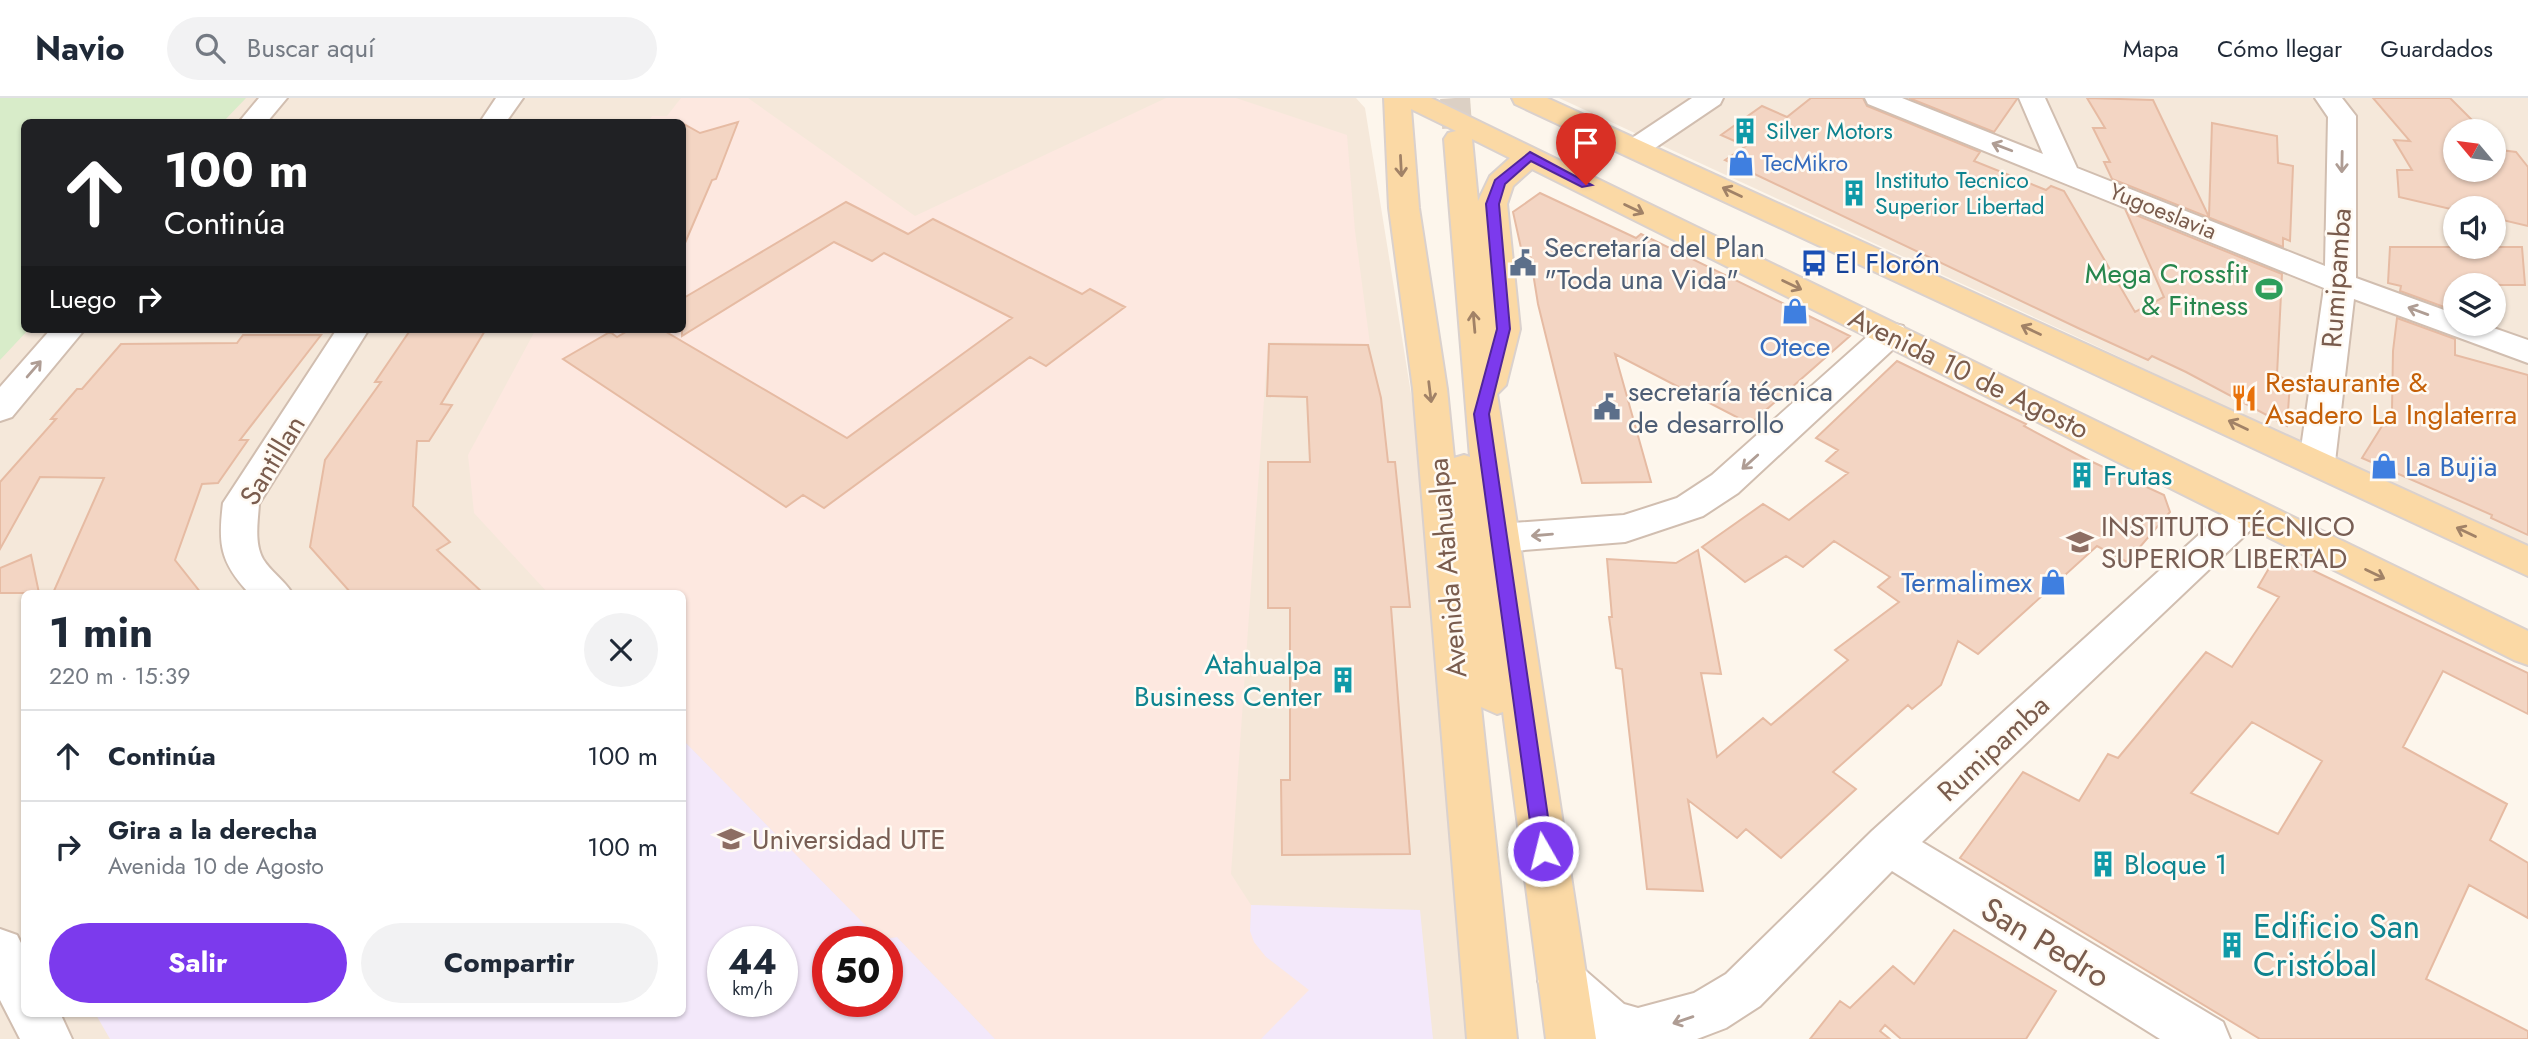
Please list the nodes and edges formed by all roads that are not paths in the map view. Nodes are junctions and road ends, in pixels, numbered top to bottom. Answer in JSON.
{"nodes":[{"id":1,"x":274,"y":98,"type":"edge"},
{"id":2,"x":510,"y":98,"type":"edge"},
{"id":3,"x":1397,"y":98,"type":"edge"},
{"id":4,"x":1410,"y":98,"type":"edge"},
{"id":5,"x":1525,"y":98,"type":"edge"},
{"id":6,"x":1710,"y":98,"type":"edge"},
{"id":7,"x":1878,"y":98,"type":"edge"},
{"id":8,"x":2032,"y":98,"type":"edge"},
{"id":9,"x":2328,"y":98,"type":"edge"},
{"id":10,"x":255,"y":119,"type":"edge"},
{"id":11,"x":495,"y":119,"type":"edge"},
{"id":12,"x":1636,"y":148,"type":"junction"},
{"id":13,"x":1530,"y":156,"type":"junction"},
{"id":14,"x":2065,"y":172,"type":"junction"},
{"id":15,"x":2340,"y":283,"type":"junction"},
{"id":16,"x":66,"y":333,"type":"edge"},
{"id":17,"x":350,"y":333,"type":"edge"},
{"id":18,"x":1891,"y":334,"type":"junction"},
{"id":19,"x":2528,"y":352,"type":"edge"},
{"id":20,"x":0,"y":409,"type":"edge"},
{"id":21,"x":1482,"y":414,"type":"junction"},
{"id":22,"x":2317,"y":462,"type":"junction"},
{"id":23,"x":2247,"y":512,"type":"junction"},
{"id":24,"x":1500,"y":538,"type":"junction"},
{"id":25,"x":2528,"y":562,"type":"edge"},
{"id":26,"x":269,"y":590,"type":"edge"},
{"id":27,"x":1480,"y":634,"type":"junction"},
{"id":28,"x":2528,"y":649,"type":"edge"},
{"id":29,"x":1888,"y":845,"type":"junction"},
{"id":30,"x":0,"y":951,"type":"edge"},
{"id":31,"x":1560,"y":968,"type":"junction"},
{"id":32,"x":1743,"y":990,"type":"junction"},
{"id":33,"x":21,"y":991,"type":"edge"},
{"id":34,"x":35,"y":1017,"type":"edge"},
{"id":35,"x":1492,"y":1035,"type":"edge"},
{"id":36,"x":47,"y":1039,"type":"edge"},
{"id":37,"x":1571,"y":1039,"type":"edge"},
{"id":38,"x":1716,"y":1039,"type":"edge"},
{"id":39,"x":2206,"y":1039,"type":"edge"}],
"edges":[{"from":1,"to":10,"type":"street"},
{"from":2,"to":11,"type":"street"},
{"from":3,"to":35,"type":"main road","name":"Avenida Atahualpa","one_way":true},
{"from":4,"to":13,"type":"main road","name":"Avenida 10 de Agosto"},
{"from":5,"to":12,"type":"main road"},
{"from":6,"to":12,"type":"street"},
{"from":14,"to":7,"type":"street","name":"Yugoeslavia","one_way":true},
{"from":8,"to":14,"type":"street"},
{"from":9,"to":15,"type":"street","name":"Rumipamba","one_way":true},
{"from":22,"to":12,"type":"main road","one_way":true},
{"from":13,"to":18,"type":"main road","name":"Avenida 10 de Agosto","one_way":true},
{"from":13,"to":21,"type":"main road"},
{"from":14,"to":15,"type":"street","name":"Yugoeslavia"},
{"from":19,"to":15,"type":"street","name":"Yugoeslavia","one_way":true},
{"from":15,"to":22,"type":"street","name":"Rumipamba"},
{"from":20,"to":16,"type":"street","one_way":true},
{"from":17,"to":26,"type":"street","name":"Santillan"},
{"from":18,"to":23,"type":"main road","name":"Avenida 10 de Agosto"},
{"from":18,"to":24,"type":"street","one_way":true},
{"from":21,"to":24,"type":"main road","name":"Avenida Atahualpa"},
{"from":21,"to":27,"type":"main road","name":"Avenida Atahualpa","one_way":true},
{"from":25,"to":22,"type":"main road","one_way":true},
{"from":23,"to":28,"type":"main road","name":"Avenida 10 de Agosto","one_way":true},
{"from":23,"to":29,"type":"street","name":"Rumipamba"},
{"from":24,"to":31,"type":"main road","name":"Avenida Atahualpa"},
{"from":27,"to":31,"type":"main road"},
{"from":27,"to":35,"type":"main road"},
{"from":29,"to":32,"type":"street","name":"Rumipamba"},
{"from":29,"to":39,"type":"street","name":"San Pedro"},
{"from":30,"to":33,"type":"street"},
{"from":32,"to":31,"type":"street","name":"Rumipamba","one_way":true},
{"from":31,"to":37,"type":"main road","name":"Avenida Atahualpa"},
{"from":32,"to":38,"type":"street","name":"Rumipamba"},
{"from":34,"to":36,"type":"street"}]}
